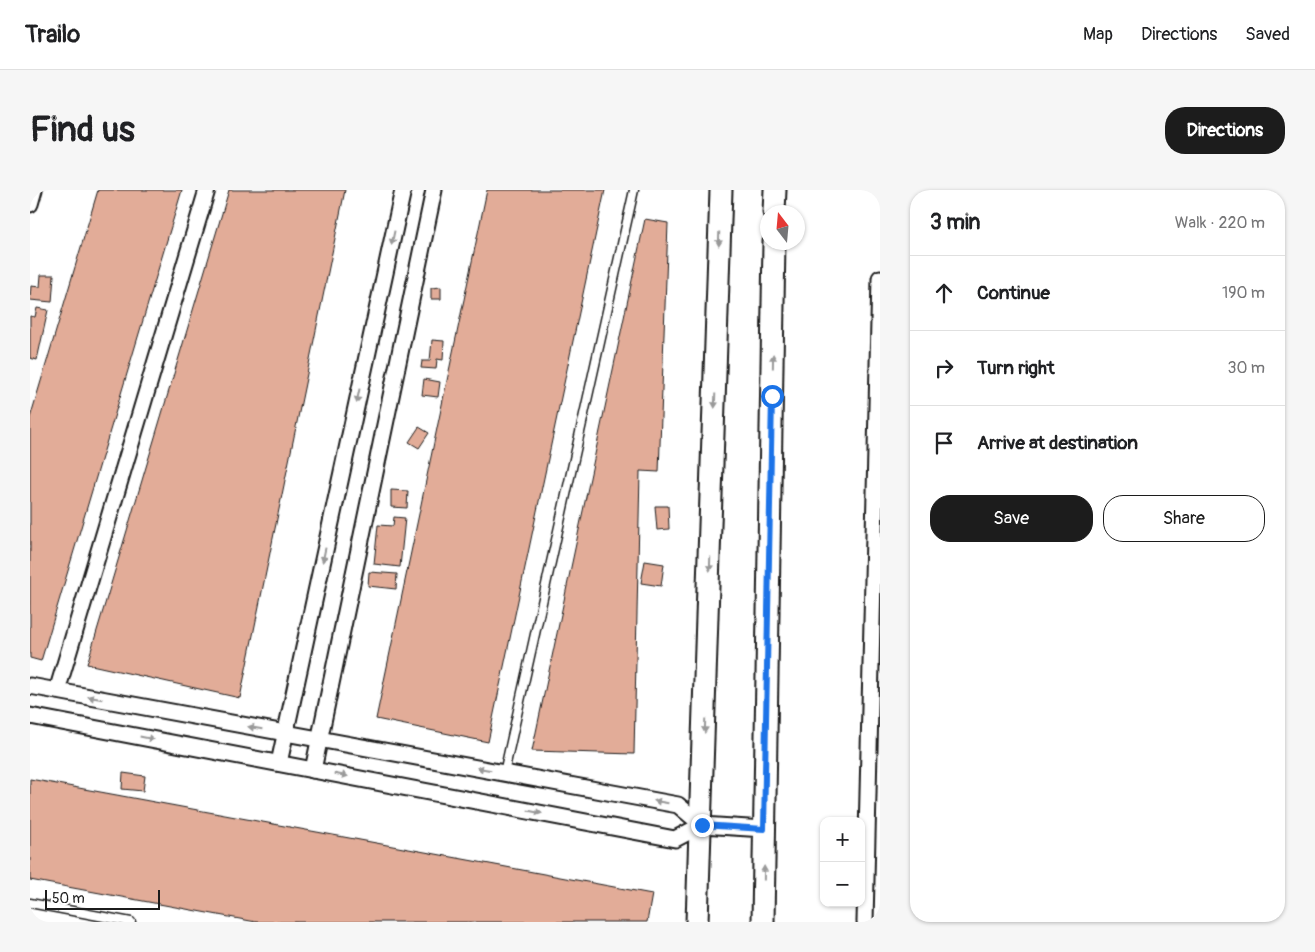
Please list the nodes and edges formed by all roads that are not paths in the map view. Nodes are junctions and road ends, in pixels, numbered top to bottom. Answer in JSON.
{"nodes":[{"id":1,"x":34,"y":190,"type":"edge"},
{"id":2,"x":207,"y":190,"type":"edge"},
{"id":3,"x":403,"y":190,"type":"edge"},
{"id":4,"x":434,"y":190,"type":"edge"},
{"id":5,"x":634,"y":190,"type":"edge"},
{"id":6,"x":721,"y":190,"type":"edge"},
{"id":7,"x":775,"y":190,"type":"edge"},
{"id":8,"x":30,"y":204,"type":"edge"},
{"id":9,"x":774,"y":205,"type":"edge"},
{"id":10,"x":774,"y":250,"type":"edge"},
{"id":11,"x":880,"y":278,"type":"edge"},
{"id":12,"x":30,"y":686,"type":"edge"},
{"id":13,"x":57,"y":691,"type":"junction"},
{"id":14,"x":30,"y":716,"type":"edge"},
{"id":15,"x":285,"y":733,"type":"junction"},
{"id":16,"x":320,"y":739,"type":"junction"},
{"id":17,"x":279,"y":763,"type":"junction"},
{"id":18,"x":314,"y":770,"type":"junction"},
{"id":19,"x":504,"y":773,"type":"junction"},
{"id":20,"x":702,"y":825,"type":"junction"},
{"id":21,"x":764,"y":829,"type":"junction"},
{"id":22,"x":30,"y":903,"type":"edge"},
{"id":23,"x":131,"y":922,"type":"edge"},
{"id":24,"x":698,"y":922,"type":"edge"},
{"id":25,"x":763,"y":922,"type":"edge"},
{"id":26,"x":865,"y":922,"type":"edge"}],
"edges":[{"from":1,"to":8,"type":"street"},
{"from":2,"to":13,"type":"street"},
{"from":3,"to":15,"type":"street","one_way":true},
{"from":4,"to":16,"type":"street"},
{"from":5,"to":19,"type":"lane"},
{"from":6,"to":20,"type":"main road","one_way":true},
{"from":7,"to":9,"type":"main road"},
{"from":21,"to":10,"type":"main road","one_way":true},
{"from":11,"to":26,"type":"street"},
{"from":12,"to":13,"type":"street"},
{"from":15,"to":13,"type":"street","one_way":true},
{"from":14,"to":17,"type":"street","one_way":true},
{"from":15,"to":16,"type":"street"},
{"from":15,"to":17,"type":"street"},
{"from":16,"to":18,"type":"street"},
{"from":19,"to":16,"type":"street","one_way":true},
{"from":17,"to":18,"type":"street"},
{"from":18,"to":20,"type":"street","one_way":true},
{"from":20,"to":19,"type":"street","one_way":true},
{"from":20,"to":21,"type":"street"},
{"from":20,"to":24,"type":"main road"},
{"from":25,"to":21,"type":"main road","one_way":true},
{"from":22,"to":23,"type":"lane"}]}
